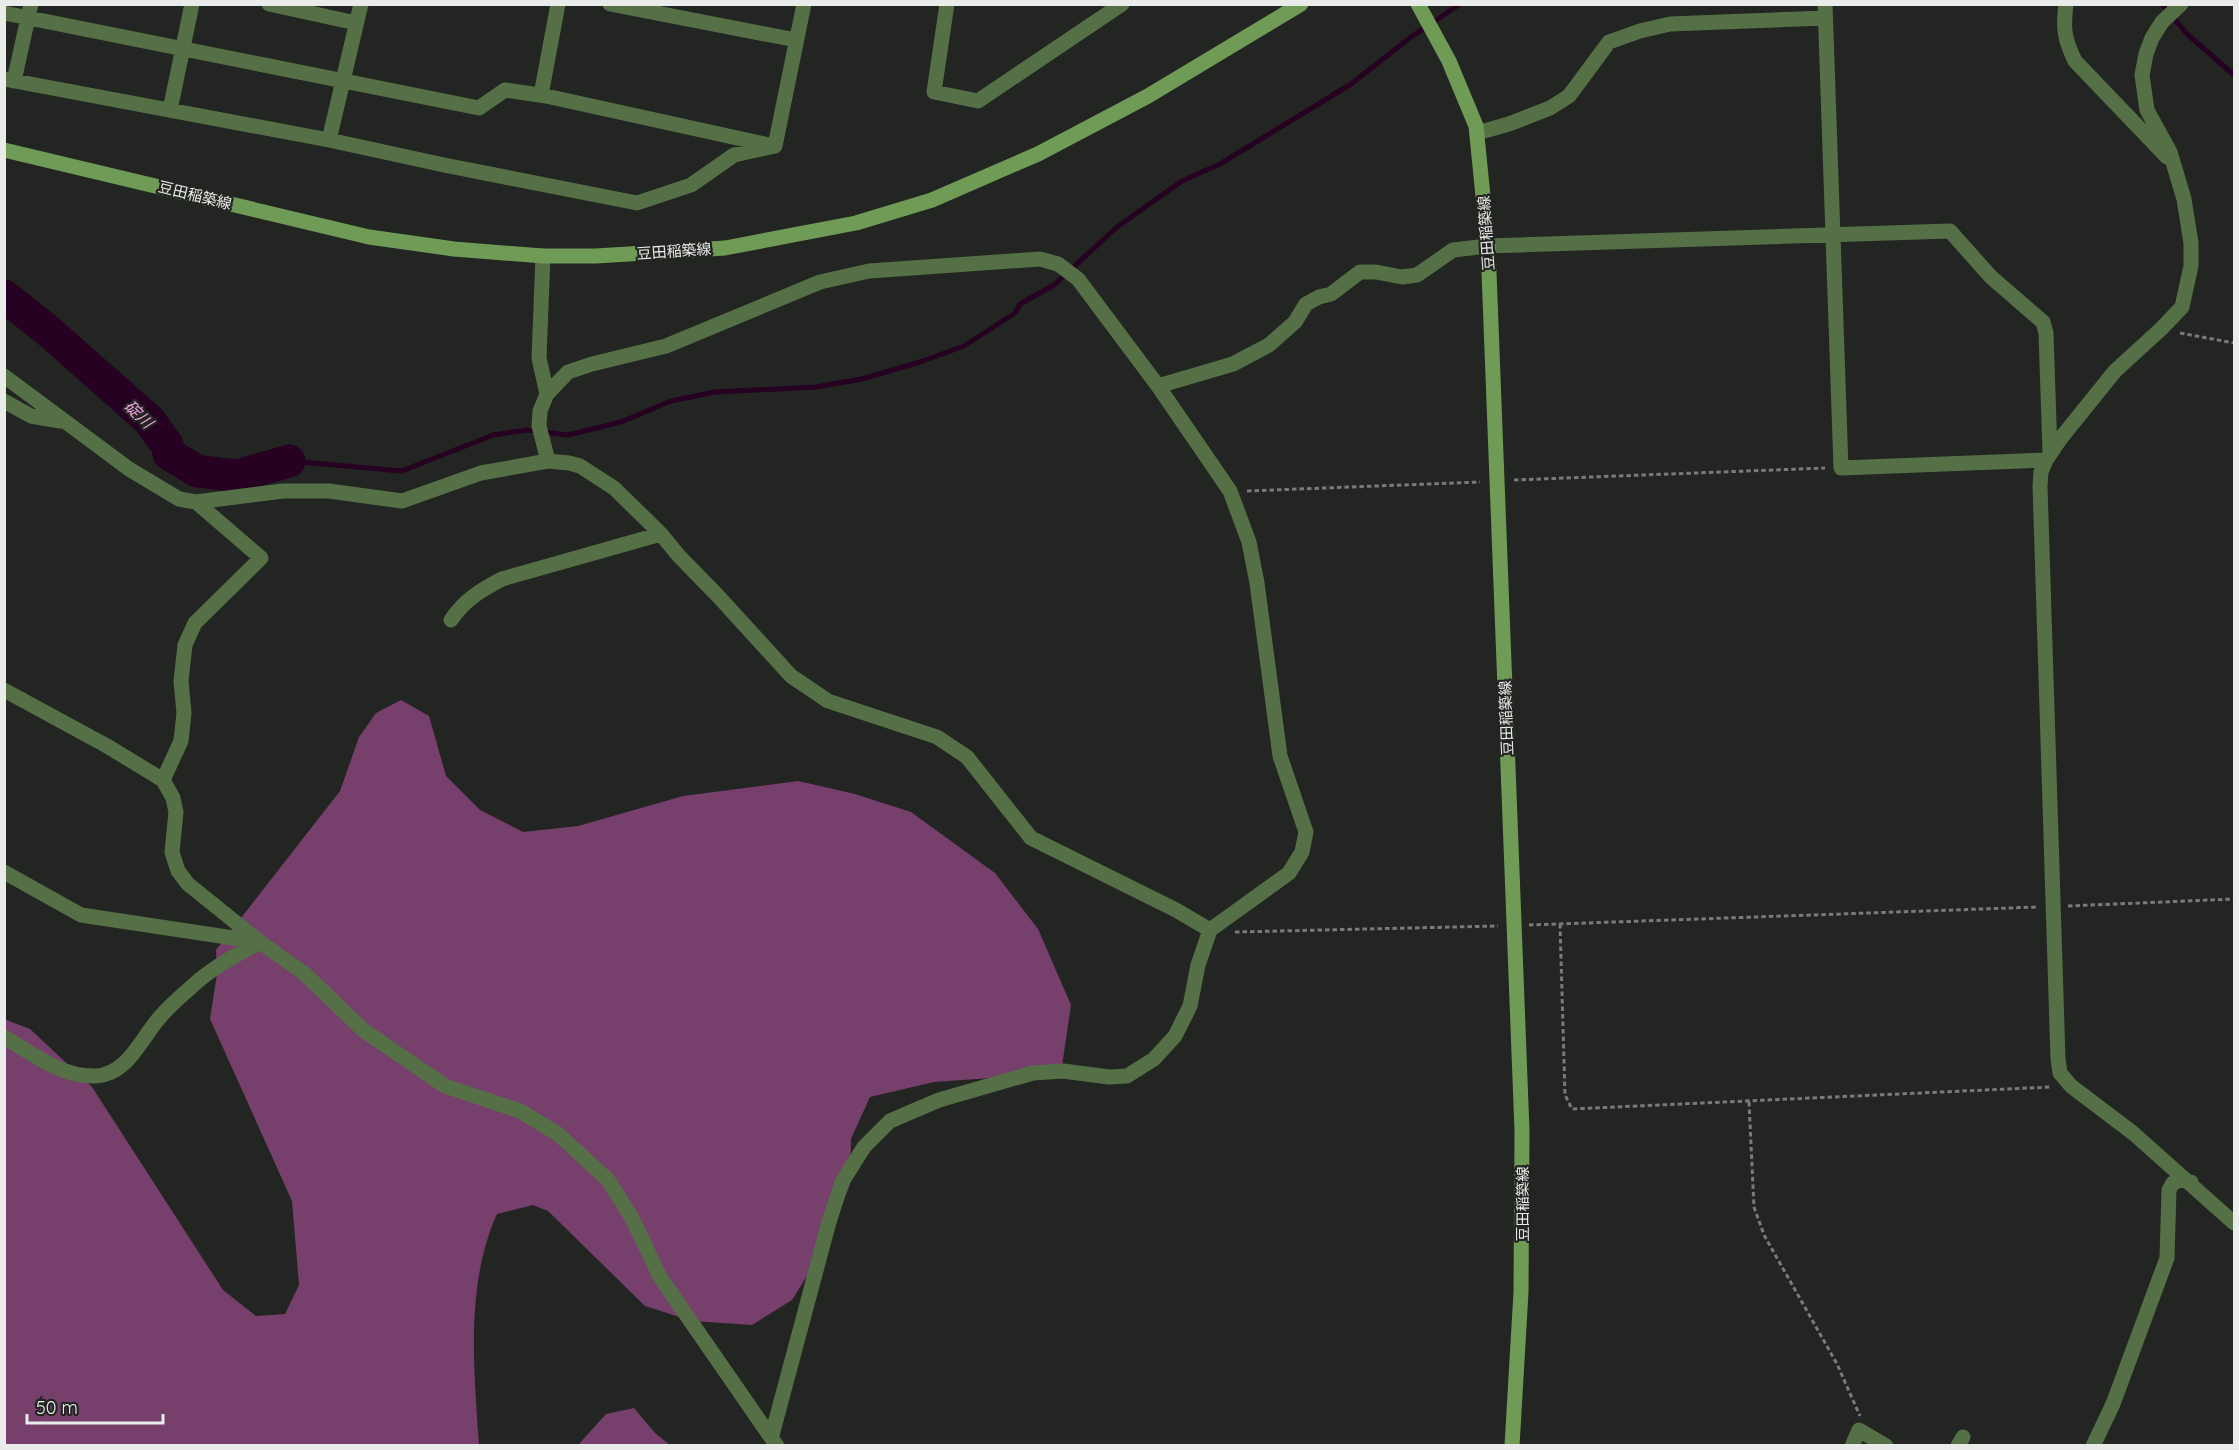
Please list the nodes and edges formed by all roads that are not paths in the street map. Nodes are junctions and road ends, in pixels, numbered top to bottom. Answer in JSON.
{"nodes":[{"id":1,"x":192,"y":4,"type":"edge"},
{"id":2,"x":269,"y":4,"type":"edge"},
{"id":3,"x":361,"y":4,"type":"edge"},
{"id":4,"x":558,"y":4,"type":"edge"},
{"id":5,"x":610,"y":4,"type":"edge"},
{"id":6,"x":804,"y":4,"type":"edge"},
{"id":7,"x":947,"y":4,"type":"edge"},
{"id":8,"x":1122,"y":4,"type":"edge"},
{"id":9,"x":1301,"y":4,"type":"edge"},
{"id":10,"x":1418,"y":4,"type":"edge"},
{"id":11,"x":2066,"y":4,"type":"edge"},
{"id":12,"x":2181,"y":4,"type":"edge"},
{"id":13,"x":29,"y":11,"type":"edge"},
{"id":14,"x":1825,"y":11,"type":"edge"},
{"id":15,"x":4,"y":13,"type":"edge"},
{"id":16,"x":356,"y":22,"type":"junction"},
{"id":17,"x":796,"y":40,"type":"junction"},
{"id":18,"x":182,"y":49,"type":"junction"},
{"id":19,"x":10,"y":80,"type":"edge"},
{"id":20,"x":342,"y":81,"type":"junction"},
{"id":21,"x":541,"y":95,"type":"junction"},
{"id":22,"x":170,"y":110,"type":"junction"},
{"id":23,"x":1477,"y":129,"type":"junction"},
{"id":24,"x":330,"y":140,"type":"junction"},
{"id":25,"x":775,"y":146,"type":"junction"},
{"id":26,"x":4,"y":150,"type":"edge"},
{"id":27,"x":2174,"y":164,"type":"junction"},
{"id":28,"x":1833,"y":235,"type":"junction"},
{"id":29,"x":1488,"y":246,"type":"junction"},
{"id":30,"x":543,"y":256,"type":"junction"},
{"id":31,"x":4,"y":376,"type":"edge"},
{"id":32,"x":1158,"y":386,"type":"junction"},
{"id":33,"x":547,"y":394,"type":"junction"},
{"id":34,"x":4,"y":401,"type":"edge"},
{"id":35,"x":66,"y":422,"type":"junction"},
{"id":36,"x":2048,"y":457,"type":"junction"},
{"id":37,"x":548,"y":461,"type":"junction"},
{"id":38,"x":196,"y":502,"type":"junction"},
{"id":39,"x":661,"y":534,"type":"junction"},
{"id":40,"x":451,"y":620,"type":"dead end"},
{"id":41,"x":4,"y":690,"type":"edge"},
{"id":42,"x":163,"y":780,"type":"junction"},
{"id":43,"x":4,"y":872,"type":"edge"},
{"id":44,"x":1210,"y":930,"type":"junction"},
{"id":45,"x":260,"y":942,"type":"junction"},
{"id":46,"x":4,"y":1036,"type":"edge"},
{"id":47,"x":2191,"y":1182,"type":"junction"},
{"id":48,"x":2235,"y":1223,"type":"edge"},
{"id":49,"x":775,"y":1440,"type":"edge"},
{"id":50,"x":1512,"y":1446,"type":"edge"},
{"id":51,"x":1852,"y":1446,"type":"edge"},
{"id":52,"x":1886,"y":1446,"type":"edge"},
{"id":53,"x":2093,"y":1446,"type":"edge"}],
"edges":[{"from":1,"to":18,"type":"street"},
{"from":2,"to":16,"type":"street"},
{"from":3,"to":16,"type":"street"},
{"from":4,"to":21,"type":"street"},
{"from":5,"to":17,"type":"street"},
{"from":6,"to":17,"type":"street"},
{"from":7,"to":8,"type":"street"},
{"from":9,"to":30,"type":"main road","name":"豆田稲築線"},
{"from":10,"to":23,"type":"main road","name":"豆田稲築線"},
{"from":11,"to":27,"type":"street"},
{"from":12,"to":27,"type":"street"},
{"from":13,"to":15,"type":"street"},
{"from":13,"to":18,"type":"street"},
{"from":13,"to":19,"type":"street"},
{"from":14,"to":23,"type":"street"},
{"from":14,"to":28,"type":"street"},
{"from":16,"to":20,"type":"street"},
{"from":17,"to":25,"type":"street"},
{"from":18,"to":20,"type":"street"},
{"from":18,"to":22,"type":"street"},
{"from":19,"to":22,"type":"street"},
{"from":20,"to":21,"type":"street"},
{"from":20,"to":24,"type":"street"},
{"from":21,"to":25,"type":"street"},
{"from":22,"to":24,"type":"street"},
{"from":23,"to":29,"type":"main road","name":"豆田稲築線"},
{"from":24,"to":25,"type":"street"},
{"from":26,"to":30,"type":"main road","name":"豆田稲築線"},
{"from":27,"to":36,"type":"street"},
{"from":28,"to":29,"type":"street"},
{"from":28,"to":36,"type":"street"},
{"from":28,"to":36,"type":"street"},
{"from":29,"to":32,"type":"street"},
{"from":29,"to":50,"type":"main road","name":"豆田稲築線"},
{"from":30,"to":33,"type":"street"},
{"from":31,"to":35,"type":"street"},
{"from":32,"to":33,"type":"street"},
{"from":32,"to":44,"type":"street"},
{"from":33,"to":37,"type":"street"},
{"from":34,"to":35,"type":"street"},
{"from":35,"to":38,"type":"street"},
{"from":36,"to":47,"type":"street"},
{"from":37,"to":38,"type":"street"},
{"from":37,"to":39,"type":"street"},
{"from":38,"to":42,"type":"street"},
{"from":39,"to":40,"type":"street"},
{"from":39,"to":44,"type":"street"},
{"from":41,"to":42,"type":"street"},
{"from":42,"to":45,"type":"street"},
{"from":43,"to":45,"type":"street"},
{"from":44,"to":49,"type":"street"},
{"from":45,"to":46,"type":"street"},
{"from":45,"to":49,"type":"street"},
{"from":47,"to":48,"type":"street"},
{"from":47,"to":53,"type":"street"},
{"from":51,"to":52,"type":"street"}]}
